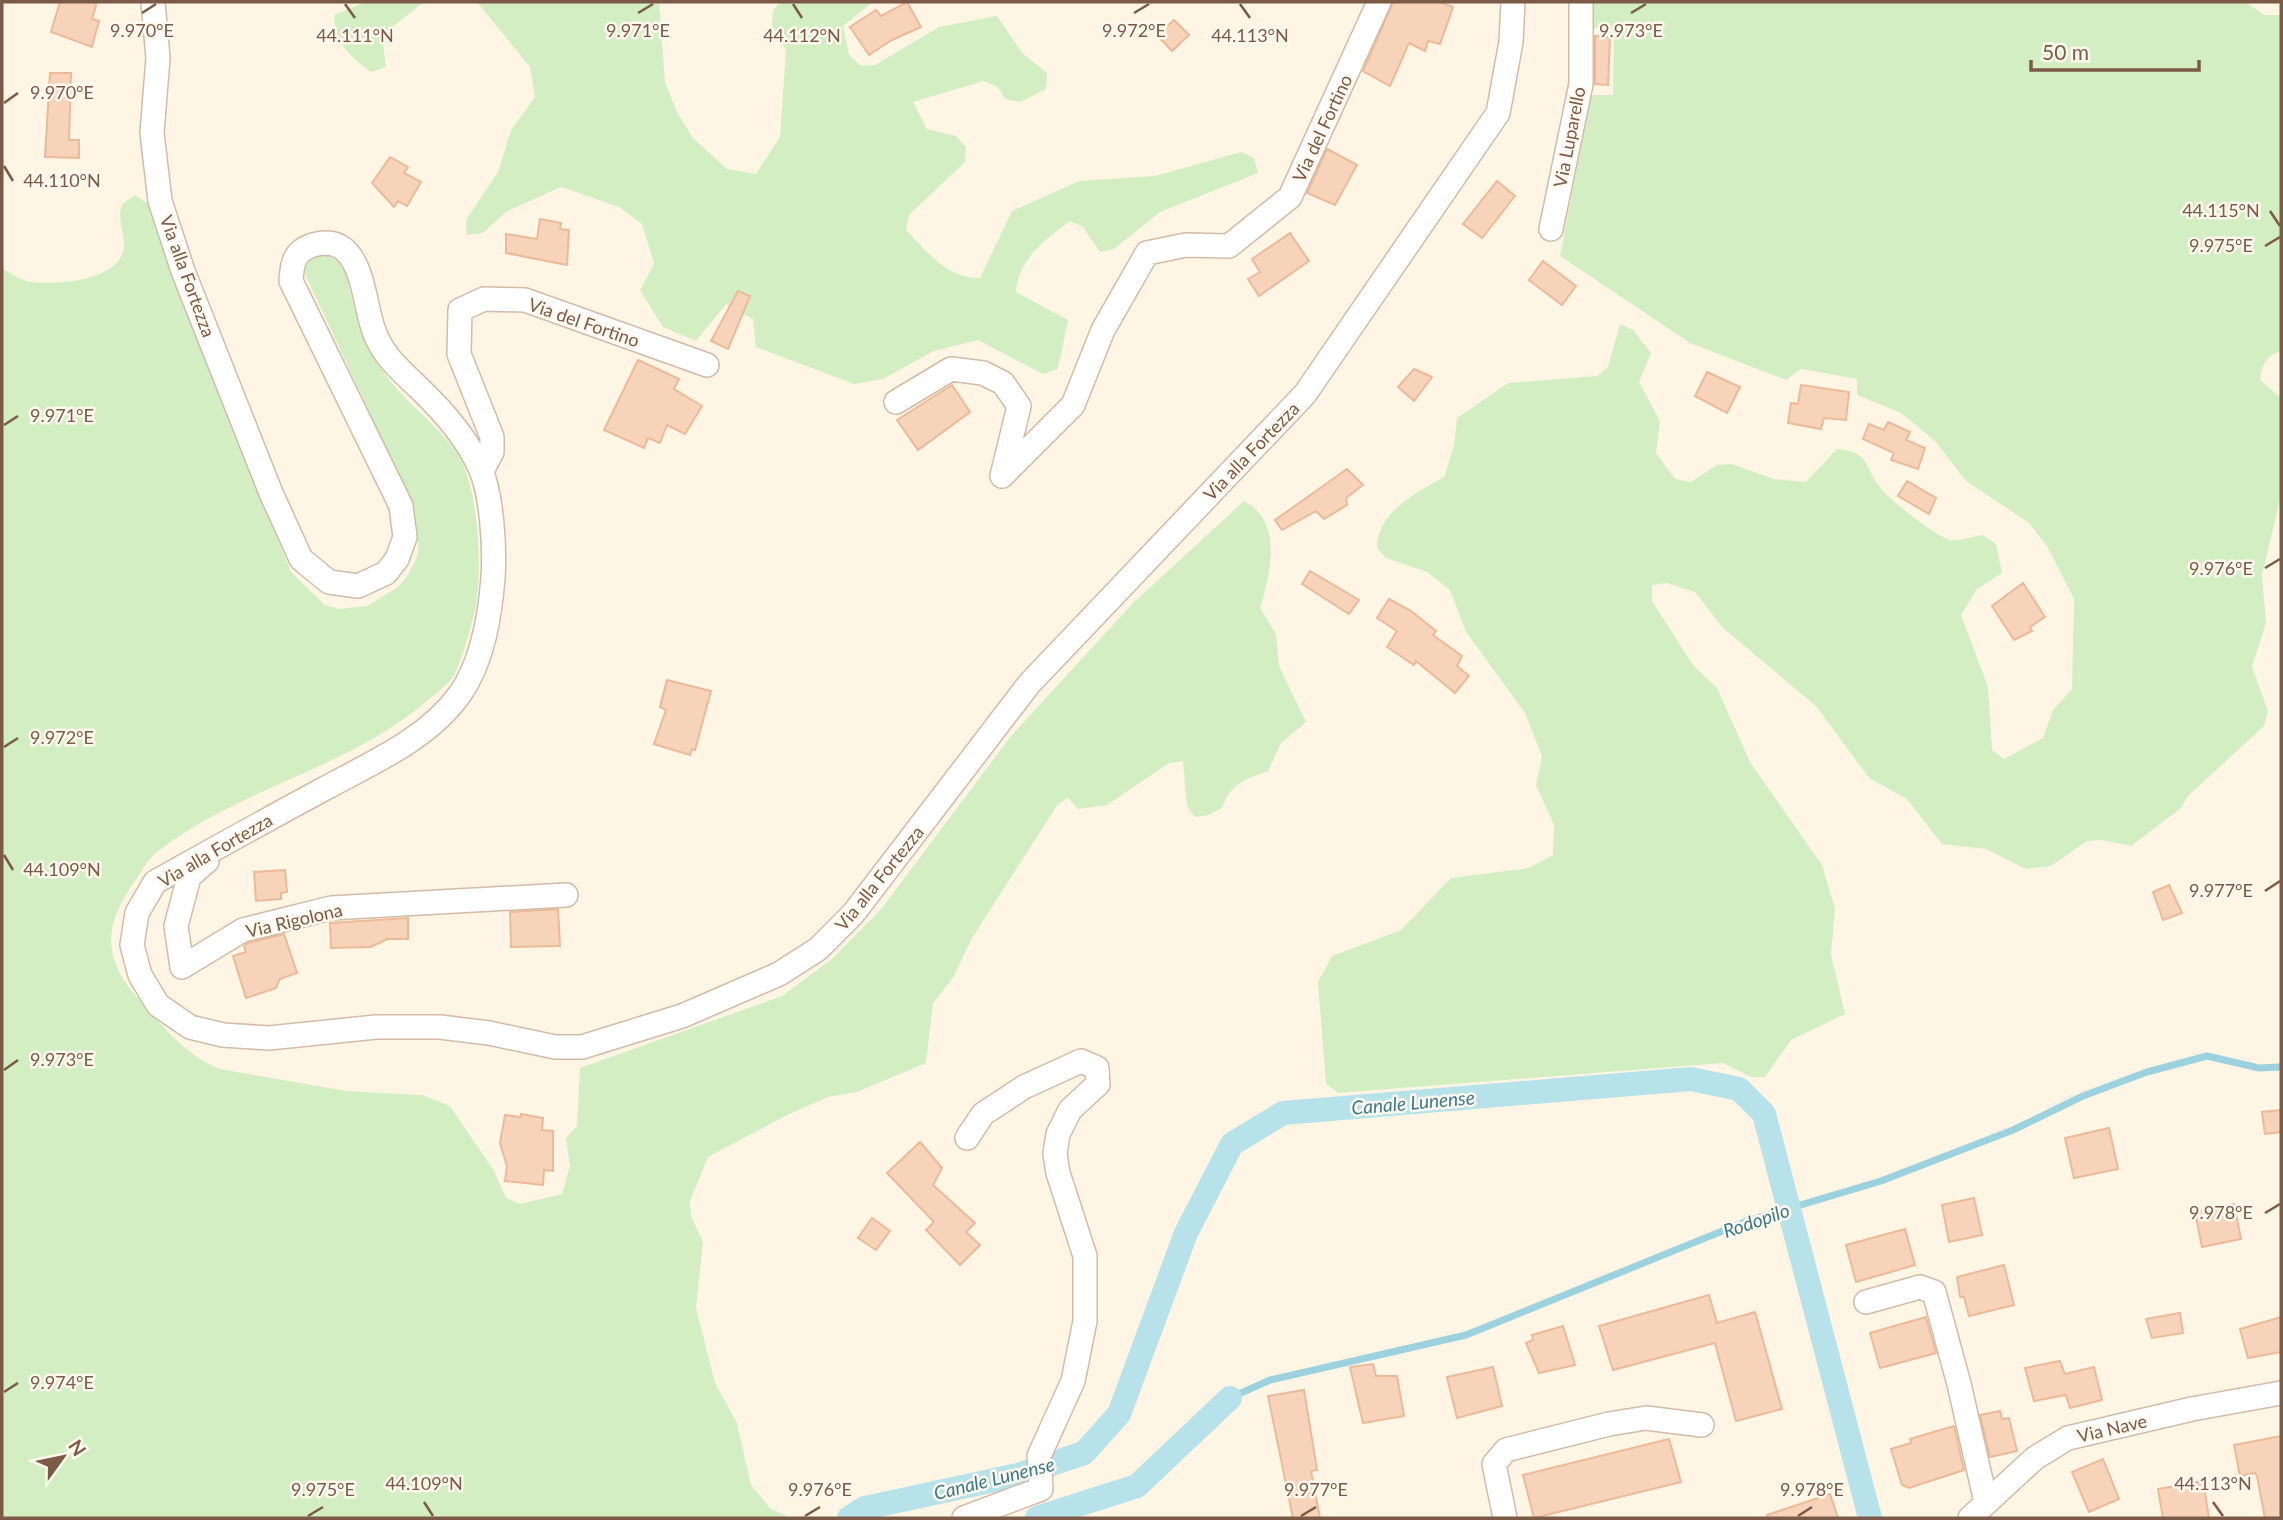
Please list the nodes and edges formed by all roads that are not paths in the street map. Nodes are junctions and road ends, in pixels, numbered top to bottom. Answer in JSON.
{"nodes":[{"id":1,"x":153,"y":2,"type":"edge"},
{"id":2,"x":1379,"y":2,"type":"edge"},
{"id":3,"x":1513,"y":2,"type":"edge"},
{"id":4,"x":1581,"y":2,"type":"edge"},
{"id":5,"x":1551,"y":229,"type":"dead end"},
{"id":6,"x":707,"y":365,"type":"dead end"},
{"id":7,"x":896,"y":402,"type":"dead end"},
{"id":8,"x":482,"y":471,"type":"junction"},
{"id":9,"x":233,"y":839,"type":"junction"},
{"id":10,"x":566,"y":895,"type":"dead end"},
{"id":11,"x":967,"y":1138,"type":"dead end"},
{"id":12,"x":1866,"y":1302,"type":"dead end"},
{"id":13,"x":2281,"y":1393,"type":"edge"},
{"id":14,"x":1702,"y":1425,"type":"dead end"},
{"id":15,"x":1978,"y":1510,"type":"edge"},
{"id":16,"x":964,"y":1518,"type":"edge"},
{"id":17,"x":1506,"y":1518,"type":"edge"}],
"edges":[{"from":1,"to":8,"type":"street","name":"Via alla Fortezza"},
{"from":2,"to":7,"type":"street","name":"Via del Fortino"},
{"from":3,"to":9,"type":"street","name":"Via alla Fortezza"},
{"from":4,"to":5,"type":"street","name":"Via Luparello"},
{"from":6,"to":8,"type":"street","name":"Via del Fortino"},
{"from":8,"to":9,"type":"street","name":"Via alla Fortezza"},
{"from":9,"to":10,"type":"street","name":"Via Rigolona"},
{"from":11,"to":16,"type":"street"},
{"from":12,"to":15,"type":"street"},
{"from":13,"to":15,"type":"street","name":"Via Nave"},
{"from":14,"to":17,"type":"street"}]}
